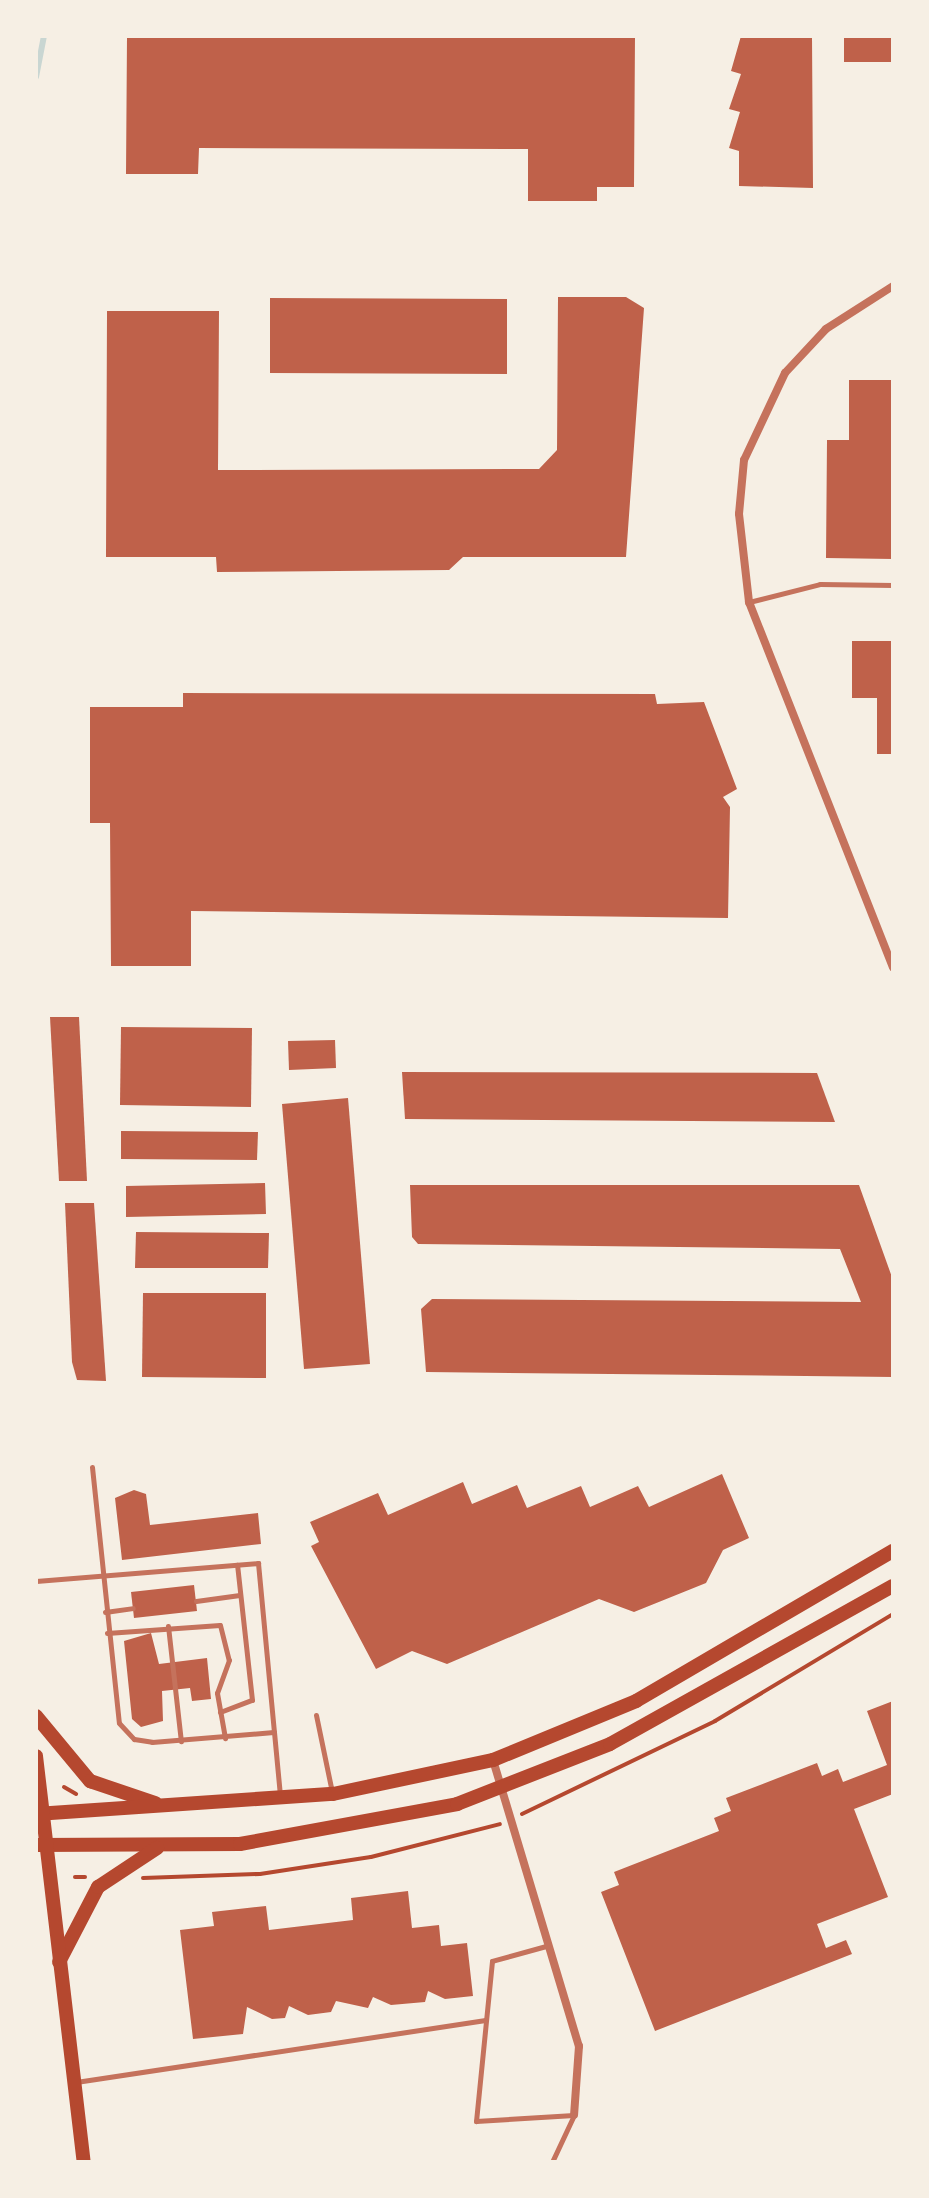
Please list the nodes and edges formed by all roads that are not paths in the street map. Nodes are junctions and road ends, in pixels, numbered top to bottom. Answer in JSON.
{"nodes":[{"id":1,"x":893,"y":286,"type":"edge"},
{"id":2,"x":893,"y":585,"type":"edge"},
{"id":3,"x":749,"y":602,"type":"junction"},
{"id":4,"x":893,"y":968,"type":"edge"},
{"id":5,"x":92,"y":1467,"type":"dead end"},
{"id":6,"x":893,"y":1551,"type":"edge"},
{"id":7,"x":237,"y":1565,"type":"junction"},
{"id":8,"x":102,"y":1577,"type":"junction"},
{"id":9,"x":36,"y":1581,"type":"edge"},
{"id":10,"x":893,"y":1586,"type":"edge"},
{"id":11,"x":240,"y":1595,"type":"junction"},
{"id":12,"x":196,"y":1601,"type":"dead end"},
{"id":13,"x":133,"y":1608,"type":"dead end"},
{"id":14,"x":105,"y":1612,"type":"junction"},
{"id":15,"x":168,"y":1626,"type":"junction"},
{"id":16,"x":107,"y":1633,"type":"junction"},
{"id":17,"x":220,"y":1712,"type":"junction"},
{"id":18,"x":316,"y":1715,"type":"dead end"},
{"id":19,"x":36,"y":1716,"type":"edge"},
{"id":20,"x":274,"y":1732,"type":"junction"},
{"id":21,"x":225,"y":1738,"type":"junction"},
{"id":22,"x":181,"y":1741,"type":"junction"},
{"id":23,"x":36,"y":1756,"type":"edge"},
{"id":24,"x":493,"y":1760,"type":"junction"},
{"id":25,"x":500,"y":1790,"type":"junction"},
{"id":26,"x":333,"y":1794,"type":"junction"},
{"id":27,"x":280,"y":1800,"type":"junction"},
{"id":28,"x":171,"y":1808,"type":"junction"},
{"id":29,"x":38,"y":1814,"type":"edge"},
{"id":30,"x":39,"y":1845,"type":"edge"},
{"id":31,"x":162,"y":1845,"type":"junction"},
{"id":32,"x":546,"y":1946,"type":"junction"},
{"id":33,"x":57,"y":1966,"type":"junction"},
{"id":34,"x":485,"y":2020,"type":"junction"},
{"id":35,"x":73,"y":2082,"type":"junction"},
{"id":36,"x":574,"y":2115,"type":"junction"},
{"id":37,"x":84,"y":2162,"type":"edge"},
{"id":38,"x":552,"y":2162,"type":"edge"}],
"edges":[{"from":1,"to":3,"type":"street"},
{"from":2,"to":3,"type":"lane"},
{"from":3,"to":4,"type":"street"},
{"from":5,"to":8,"type":"lane"},
{"from":6,"to":24,"type":"main road"},
{"from":7,"to":8,"type":"lane"},
{"from":7,"to":11,"type":"lane"},
{"from":7,"to":20,"type":"lane"},
{"from":8,"to":9,"type":"lane"},
{"from":8,"to":14,"type":"lane"},
{"from":10,"to":25,"type":"main road"},
{"from":11,"to":12,"type":"lane"},
{"from":11,"to":17,"type":"lane"},
{"from":13,"to":14,"type":"lane"},
{"from":14,"to":16,"type":"lane"},
{"from":15,"to":16,"type":"lane"},
{"from":15,"to":17,"type":"lane"},
{"from":15,"to":22,"type":"lane"},
{"from":16,"to":22,"type":"lane"},
{"from":17,"to":21,"type":"lane"},
{"from":18,"to":26,"type":"lane"},
{"from":19,"to":28,"type":"main road"},
{"from":20,"to":21,"type":"lane"},
{"from":20,"to":27,"type":"lane"},
{"from":21,"to":22,"type":"lane"},
{"from":23,"to":29,"type":"main road"},
{"from":24,"to":25,"type":"street"},
{"from":24,"to":26,"type":"main road"},
{"from":25,"to":31,"type":"main road"},
{"from":25,"to":32,"type":"street"},
{"from":26,"to":27,"type":"main road"},
{"from":27,"to":28,"type":"main road"},
{"from":28,"to":29,"type":"main road"},
{"from":29,"to":30,"type":"main road"},
{"from":30,"to":31,"type":"main road"},
{"from":30,"to":33,"type":"main road"},
{"from":31,"to":33,"type":"main road"},
{"from":32,"to":34,"type":"lane"},
{"from":32,"to":36,"type":"street"},
{"from":33,"to":35,"type":"main road"},
{"from":34,"to":35,"type":"lane"},
{"from":34,"to":36,"type":"lane"},
{"from":35,"to":37,"type":"main road"},
{"from":36,"to":38,"type":"lane"}]}
